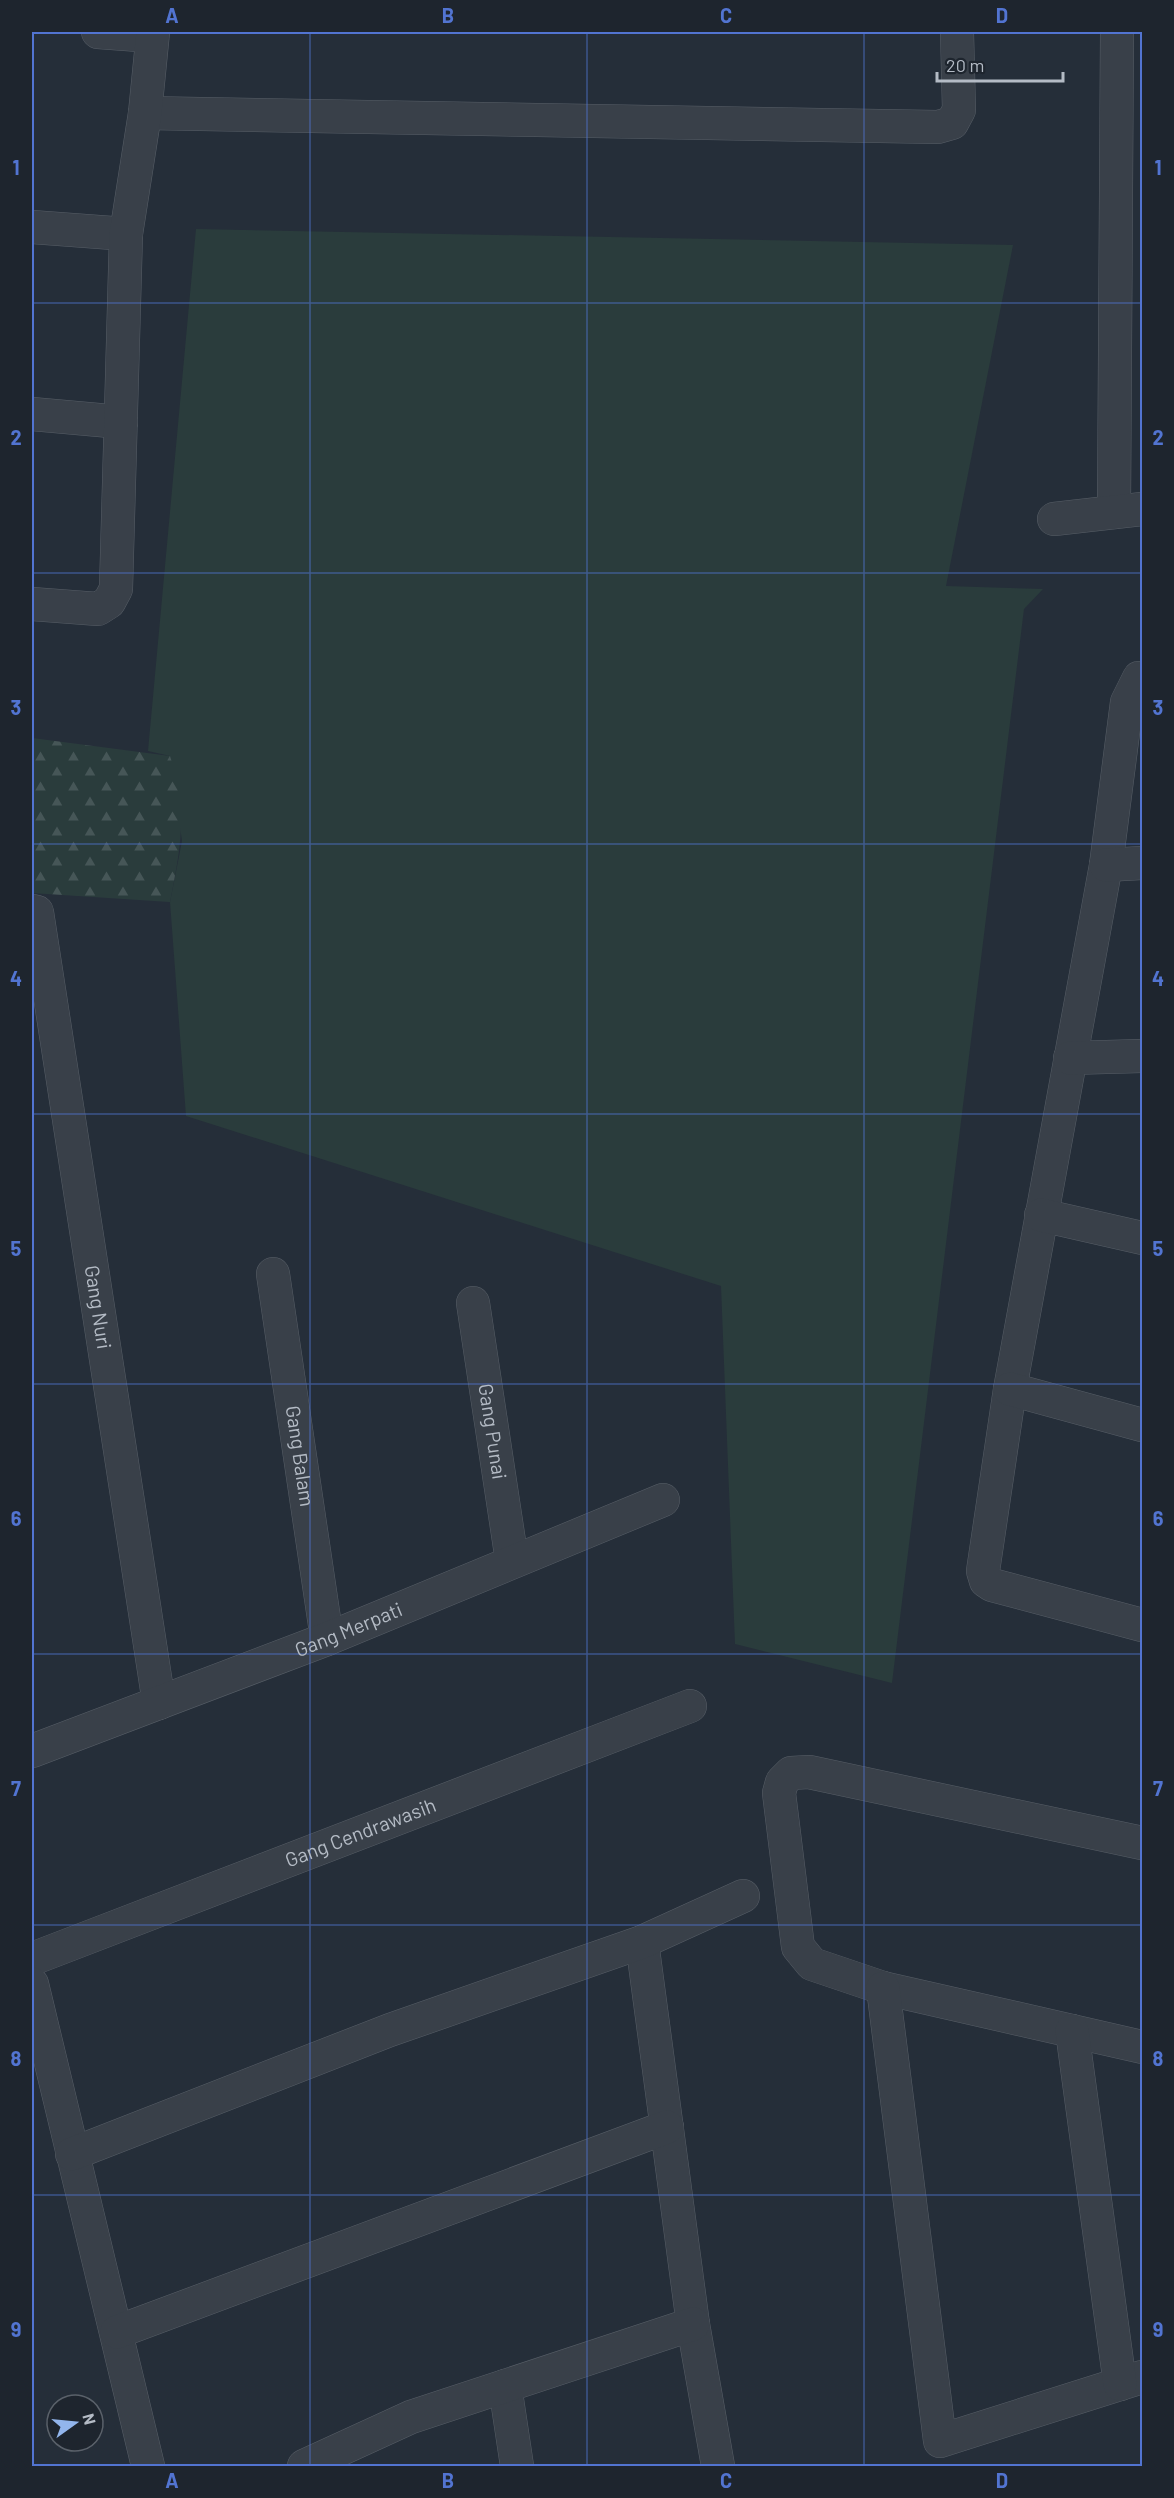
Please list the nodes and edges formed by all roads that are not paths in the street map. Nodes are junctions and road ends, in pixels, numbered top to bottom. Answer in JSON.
{"nodes":[{"id":1,"x":98,"y":32,"type":"edge"},
{"id":2,"x":957,"y":32,"type":"edge"},
{"id":3,"x":1116,"y":32,"type":"edge"},
{"id":4,"x":152,"y":34,"type":"edge"},
{"id":5,"x":145,"y":113,"type":"junction"},
{"id":6,"x":32,"y":227,"type":"edge"},
{"id":7,"x":126,"y":234,"type":"junction"},
{"id":8,"x":32,"y":414,"type":"edge"},
{"id":9,"x":121,"y":422,"type":"junction"},
{"id":10,"x":1128,"y":511,"type":"edge"},
{"id":11,"x":1053,"y":519,"type":"dead end"},
{"id":12,"x":32,"y":604,"type":"edge"},
{"id":13,"x":1143,"y":678,"type":"edge"},
{"id":14,"x":1143,"y":863,"type":"edge"},
{"id":15,"x":1106,"y":865,"type":"junction"},
{"id":16,"x":34,"y":912,"type":"edge"},
{"id":17,"x":1143,"y":1056,"type":"edge"},
{"id":18,"x":1070,"y":1058,"type":"junction"},
{"id":19,"x":1041,"y":1215,"type":"junction"},
{"id":20,"x":1143,"y":1238,"type":"edge"},
{"id":21,"x":273,"y":1274,"type":"dead end"},
{"id":22,"x":473,"y":1303,"type":"dead end"},
{"id":23,"x":1010,"y":1389,"type":"junction"},
{"id":24,"x":1143,"y":1425,"type":"edge"},
{"id":25,"x":663,"y":1500,"type":"dead end"},
{"id":26,"x":512,"y":1561,"type":"junction"},
{"id":27,"x":1143,"y":1625,"type":"edge"},
{"id":28,"x":327,"y":1639,"type":"junction"},
{"id":29,"x":159,"y":1703,"type":"junction"},
{"id":30,"x":690,"y":1706,"type":"dead end"},
{"id":31,"x":32,"y":1751,"type":"edge"},
{"id":32,"x":1143,"y":1843,"type":"edge"},
{"id":33,"x":743,"y":1896,"type":"dead end"},
{"id":34,"x":642,"y":1942,"type":"junction"},
{"id":35,"x":32,"y":1959,"type":"edge"},
{"id":36,"x":32,"y":1984,"type":"edge"},
{"id":37,"x":883,"y":1988,"type":"junction"},
{"id":38,"x":1072,"y":2031,"type":"junction"},
{"id":39,"x":1143,"y":2047,"type":"edge"},
{"id":40,"x":667,"y":2127,"type":"junction"},
{"id":41,"x":72,"y":2154,"type":"junction"},
{"id":42,"x":693,"y":2324,"type":"junction"},
{"id":43,"x":117,"y":2332,"type":"junction"},
{"id":44,"x":1131,"y":2380,"type":"edge"},
{"id":45,"x":505,"y":2386,"type":"junction"},
{"id":46,"x":941,"y":2454,"type":"edge"},
{"id":47,"x":322,"y":2463,"type":"edge"},
{"id":48,"x":148,"y":2466,"type":"edge"},
{"id":49,"x":517,"y":2466,"type":"edge"},
{"id":50,"x":718,"y":2466,"type":"edge"}],
"edges":[{"from":1,"to":4,"type":"street"},
{"from":2,"to":5,"type":"street"},
{"from":3,"to":10,"type":"street"},
{"from":4,"to":5,"type":"street"},
{"from":5,"to":7,"type":"street"},
{"from":6,"to":7,"type":"street"},
{"from":7,"to":9,"type":"street"},
{"from":8,"to":9,"type":"street"},
{"from":9,"to":12,"type":"street"},
{"from":10,"to":11,"type":"street"},
{"from":13,"to":15,"type":"street"},
{"from":14,"to":15,"type":"street"},
{"from":15,"to":18,"type":"street"},
{"from":16,"to":29,"type":"street","name":"Gang Nuri"},
{"from":17,"to":18,"type":"street"},
{"from":18,"to":19,"type":"street"},
{"from":19,"to":20,"type":"street"},
{"from":19,"to":23,"type":"street"},
{"from":21,"to":28,"type":"street","name":"Gang Balam"},
{"from":22,"to":26,"type":"street","name":"Gang Punai"},
{"from":23,"to":24,"type":"street"},
{"from":23,"to":27,"type":"street"},
{"from":25,"to":26,"type":"street","name":"Gang Merpati"},
{"from":26,"to":28,"type":"street","name":"Gang Merpati"},
{"from":28,"to":29,"type":"street","name":"Gang Merpati"},
{"from":29,"to":31,"type":"street","name":"Gang Merpati"},
{"from":30,"to":35,"type":"street","name":"Gang Cendrawasih"},
{"from":32,"to":37,"type":"street"},
{"from":33,"to":34,"type":"street"},
{"from":34,"to":40,"type":"street"},
{"from":34,"to":41,"type":"street"},
{"from":36,"to":41,"type":"street"},
{"from":37,"to":38,"type":"street"},
{"from":37,"to":46,"type":"street"},
{"from":38,"to":39,"type":"street"},
{"from":38,"to":44,"type":"street"},
{"from":40,"to":42,"type":"street"},
{"from":40,"to":43,"type":"street"},
{"from":41,"to":43,"type":"street"},
{"from":42,"to":45,"type":"street"},
{"from":42,"to":50,"type":"street"},
{"from":43,"to":48,"type":"street"},
{"from":44,"to":46,"type":"street"},
{"from":45,"to":47,"type":"street"},
{"from":45,"to":49,"type":"street"}]}
